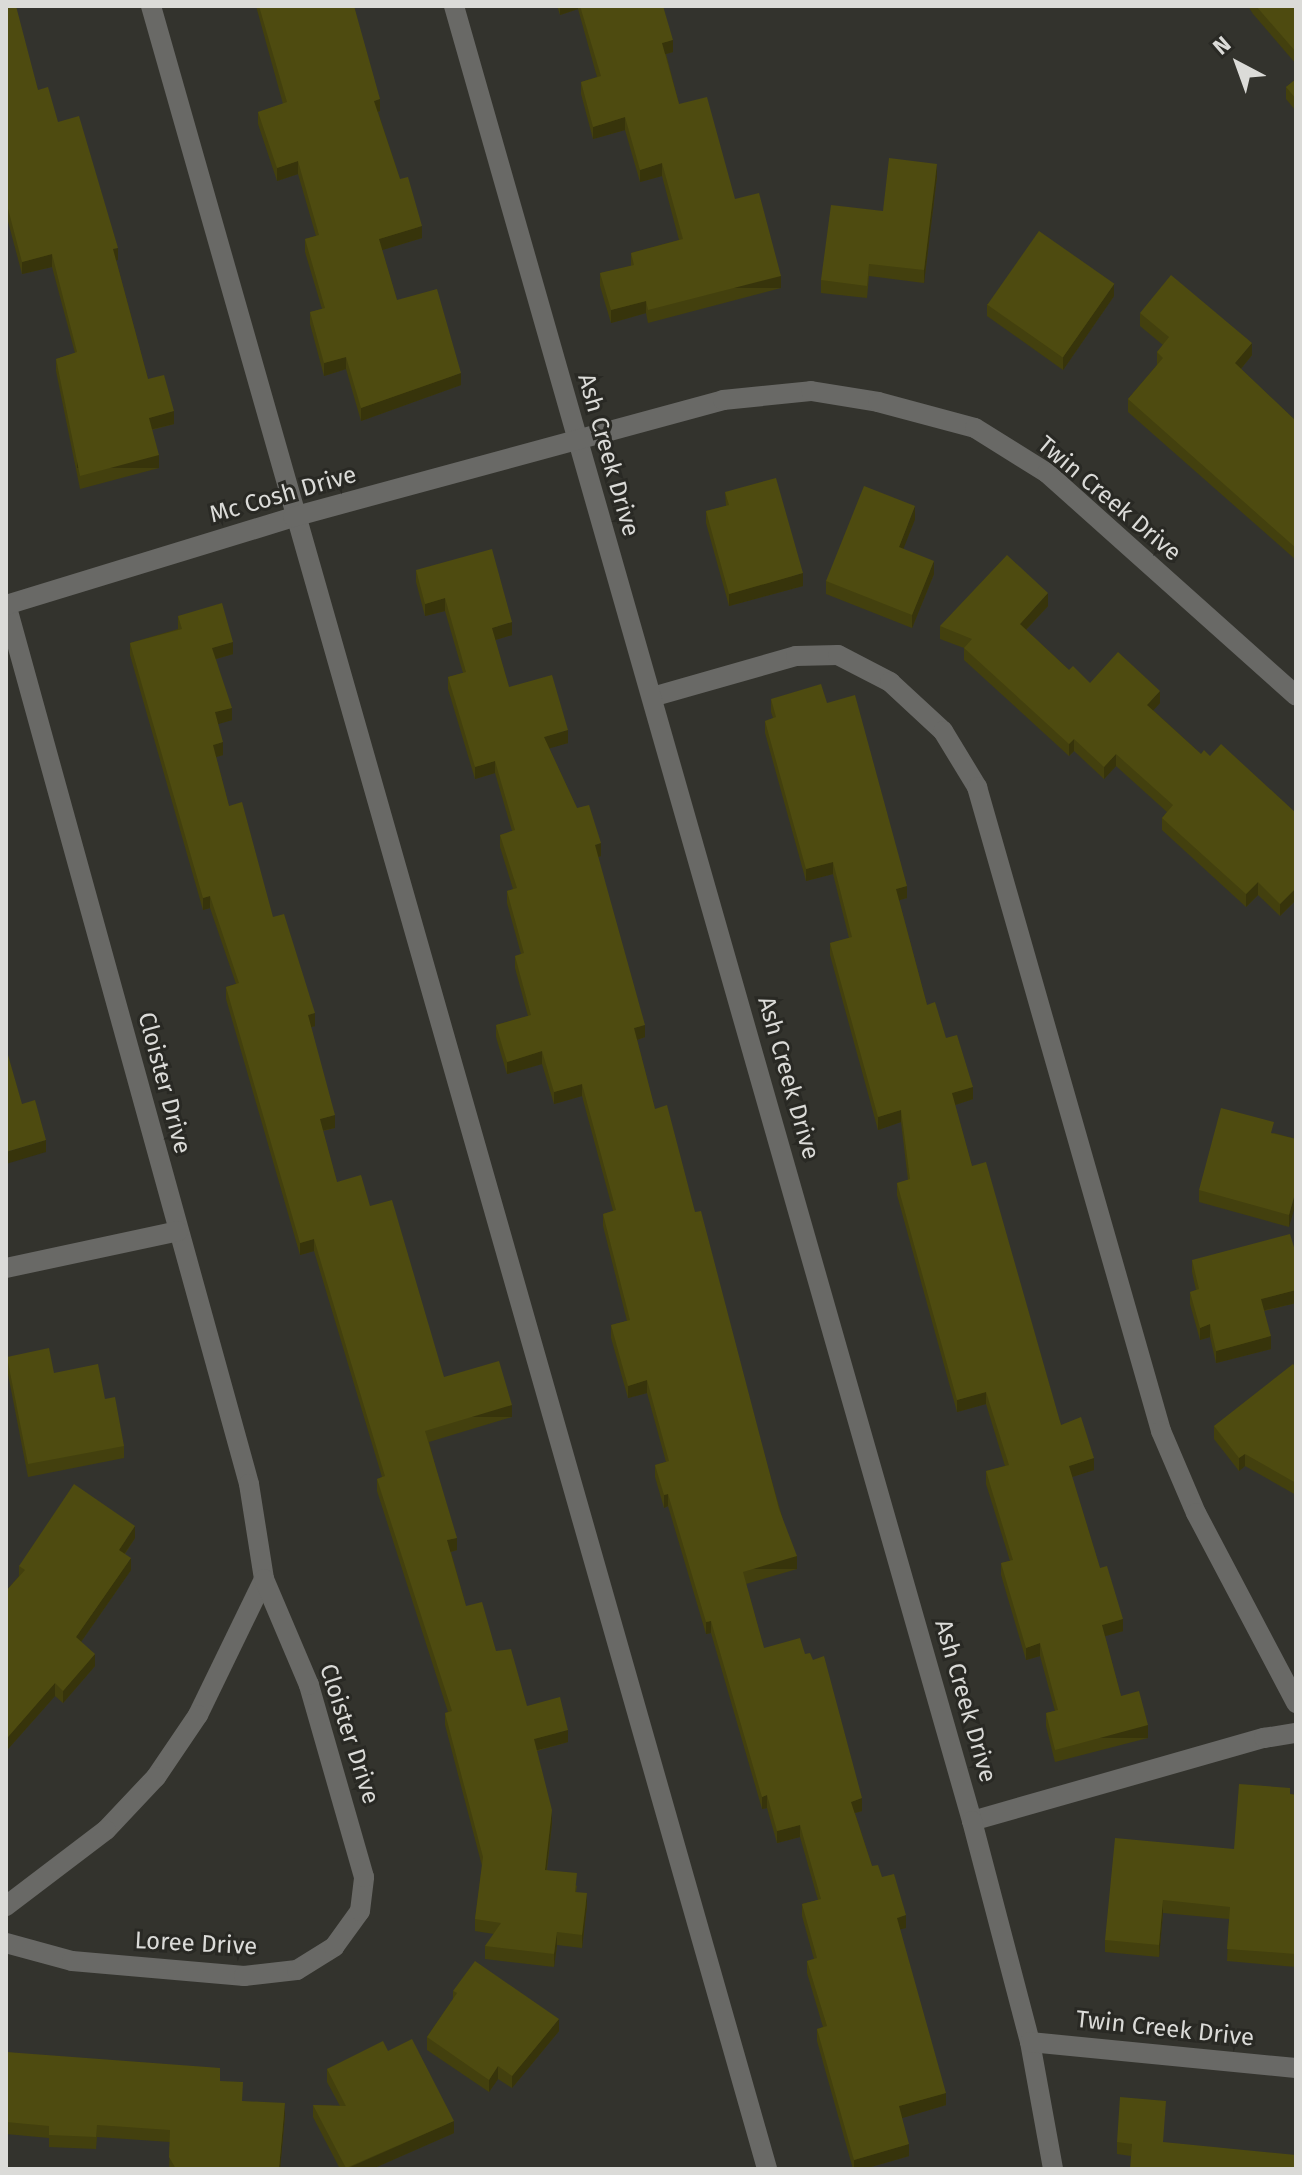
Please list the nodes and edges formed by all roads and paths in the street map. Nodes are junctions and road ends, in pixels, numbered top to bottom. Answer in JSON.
{"nodes":[{"id":1,"x":151,"y":6,"type":"edge"},
{"id":2,"x":454,"y":6,"type":"edge"},
{"id":3,"x":576,"y":441,"type":"junction"},
{"id":4,"x":293,"y":517,"type":"junction"},
{"id":5,"x":6,"y":605,"type":"edge"},
{"id":6,"x":1296,"y":696,"type":"edge"},
{"id":7,"x":652,"y":697,"type":"junction"},
{"id":8,"x":178,"y":1231,"type":"junction"},
{"id":9,"x":6,"y":1268,"type":"edge"},
{"id":10,"x":264,"y":1579,"type":"junction"},
{"id":11,"x":1296,"y":1703,"type":"edge"},
{"id":12,"x":1296,"y":1733,"type":"edge"},
{"id":13,"x":972,"y":1821,"type":"junction"},
{"id":14,"x":6,"y":1906,"type":"edge"},
{"id":15,"x":360,"y":1911,"type":"joint"},
{"id":16,"x":6,"y":1943,"type":"edge"},
{"id":17,"x":1030,"y":2042,"type":"junction"},
{"id":18,"x":1296,"y":2068,"type":"edge"},
{"id":19,"x":767,"y":2169,"type":"edge"},
{"id":20,"x":1053,"y":2169,"type":"edge"}],
"edges":[{"from":1,"to":4,"type":"street"},
{"from":2,"to":3,"type":"street","name":"Ash Creek Drive"},
{"from":3,"to":4,"type":"street","name":"Mc Cosh Drive"},
{"from":3,"to":6,"type":"street","name":"Twin Creek Drive"},
{"from":3,"to":7,"type":"street","name":"Ash Creek Drive"},
{"from":4,"to":5,"type":"street","name":"Mc Cosh Drive"},
{"from":4,"to":19,"type":"street"},
{"from":5,"to":8,"type":"street","name":"Cloister Drive"},
{"from":7,"to":11,"type":"street"},
{"from":7,"to":13,"type":"street","name":"Ash Creek Drive"},
{"from":8,"to":9,"type":"street"},
{"from":8,"to":10,"type":"street","name":"Cloister Drive"},
{"from":10,"to":14,"type":"street"},
{"from":10,"to":15,"type":"street","name":"Cloister Drive"},
{"from":12,"to":13,"type":"street"},
{"from":13,"to":17,"type":"street","name":"Ash Creek Drive"},
{"from":15,"to":16,"type":"street","name":"Loree Drive"},
{"from":17,"to":18,"type":"street","name":"Twin Creek Drive"},
{"from":17,"to":20,"type":"street","name":"Ash Creek Drive"}]}
